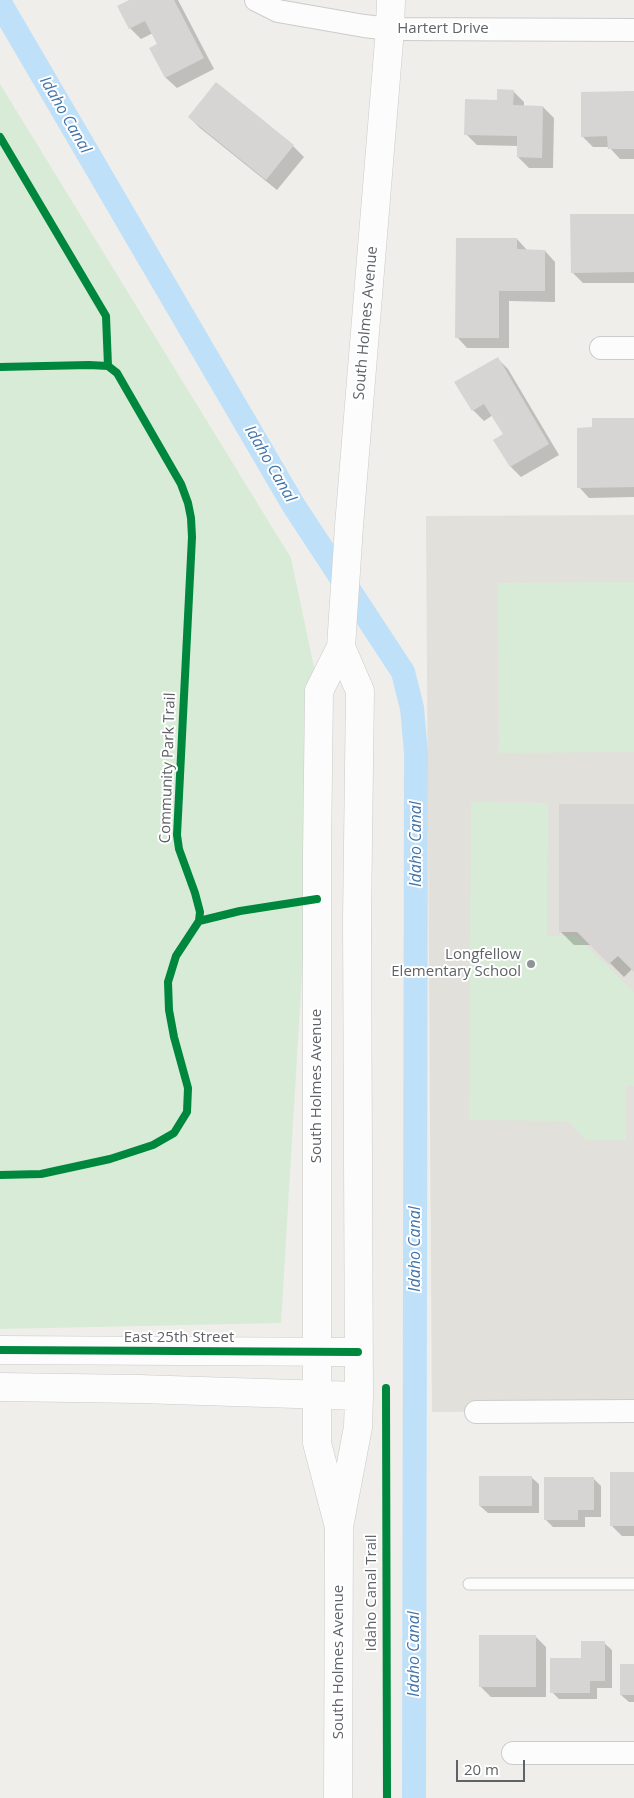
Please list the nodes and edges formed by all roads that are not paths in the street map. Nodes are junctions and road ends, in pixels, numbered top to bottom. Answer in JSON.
{"nodes":[{"id":1,"x":256,"y":0,"type":"edge"},
{"id":2,"x":391,"y":0,"type":"edge"},
{"id":3,"x":390,"y":29,"type":"junction"},
{"id":4,"x":634,"y":30,"type":"edge"},
{"id":5,"x":601,"y":348,"type":"dead end"},
{"id":6,"x":634,"y":348,"type":"edge"},
{"id":7,"x":341,"y":647,"type":"junction"},
{"id":8,"x":0,"y":1350,"type":"edge"},
{"id":9,"x":317,"y":1352,"type":"junction"},
{"id":10,"x":358,"y":1352,"type":"junction"},
{"id":11,"x":0,"y":1388,"type":"edge"},
{"id":12,"x":317,"y":1395,"type":"junction"},
{"id":13,"x":358,"y":1396,"type":"junction"},
{"id":14,"x":634,"y":1411,"type":"edge"},
{"id":15,"x":476,"y":1412,"type":"dead end"},
{"id":16,"x":339,"y":1526,"type":"junction"},
{"id":17,"x":469,"y":1584,"type":"dead end"},
{"id":18,"x":634,"y":1584,"type":"edge"},
{"id":19,"x":513,"y":1753,"type":"dead end"},
{"id":20,"x":634,"y":1753,"type":"edge"},
{"id":21,"x":338,"y":1798,"type":"edge"}],
"edges":[{"from":1,"to":3,"type":"street","name":"Hartert Drive"},
{"from":2,"to":3,"type":"main road","name":"South Holmes Avenue"},
{"from":3,"to":4,"type":"street","name":"Hartert Drive"},
{"from":3,"to":7,"type":"main road","name":"South Holmes Avenue"},
{"from":5,"to":6,"type":"street"},
{"from":7,"to":9,"type":"main road","name":"South Holmes Avenue"},
{"from":7,"to":10,"type":"main road","name":"South Holmes Avenue"},
{"from":8,"to":9,"type":"main road","name":"East 25th Street"},
{"from":9,"to":10,"type":"main road","name":"East 25th Street"},
{"from":9,"to":12,"type":"main road","name":"South Holmes Avenue"},
{"from":10,"to":13,"type":"main road","name":"South Holmes Avenue"},
{"from":11,"to":12,"type":"main road"},
{"from":12,"to":13,"type":"main road"},
{"from":12,"to":16,"type":"main road","name":"South Holmes Avenue"},
{"from":13,"to":16,"type":"main road","name":"South Holmes Avenue"},
{"from":14,"to":15,"type":"street"},
{"from":16,"to":21,"type":"main road","name":"South Holmes Avenue"},
{"from":17,"to":18,"type":"lane"},
{"from":19,"to":20,"type":"street"}]}
